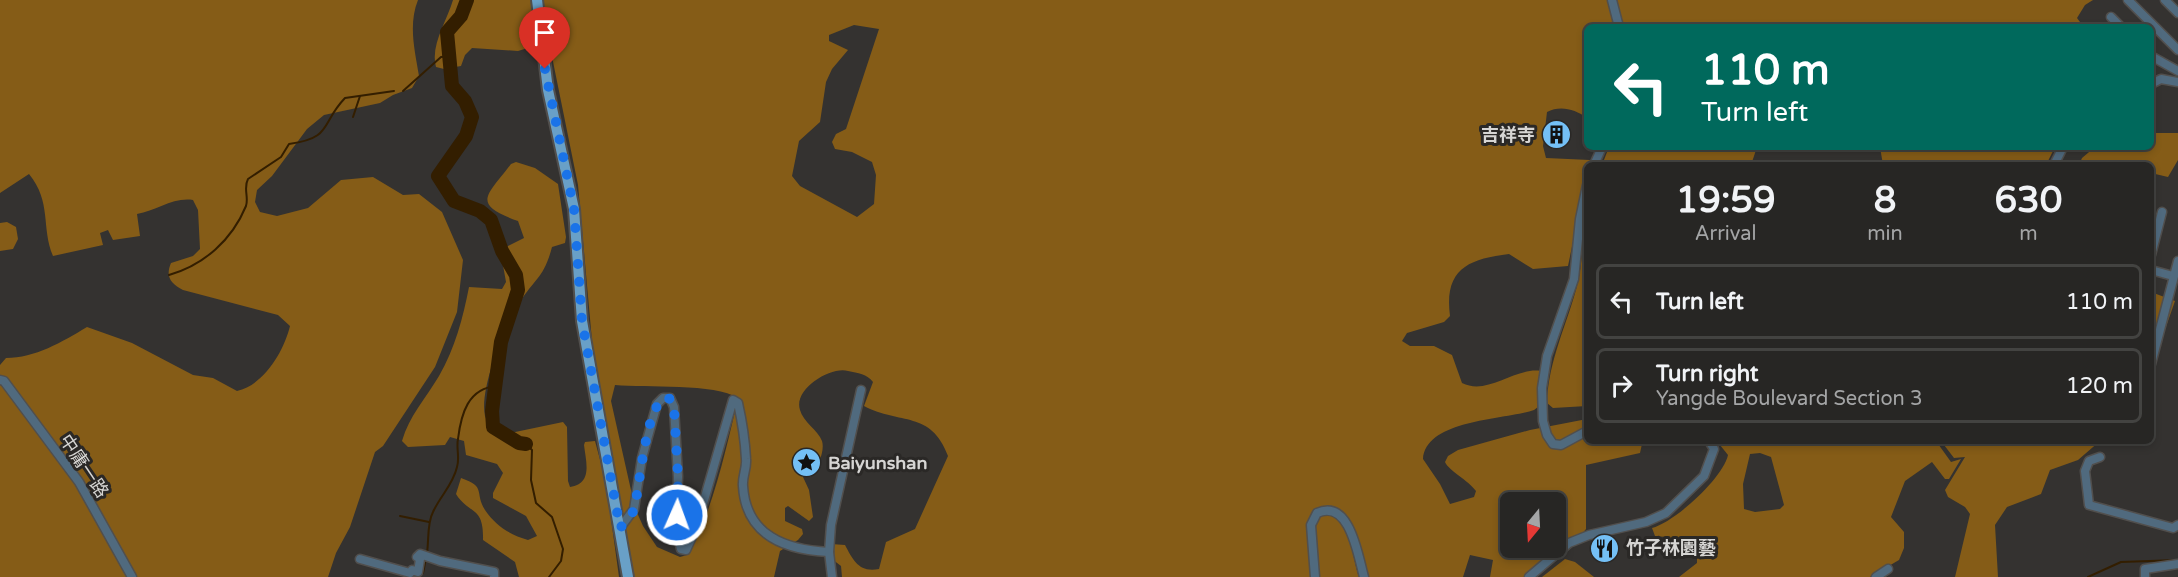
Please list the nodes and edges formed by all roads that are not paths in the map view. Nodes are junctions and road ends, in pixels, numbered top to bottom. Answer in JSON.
{"nodes":[{"id":1,"x":537,"y":0,"type":"edge"},
{"id":2,"x":1612,"y":0,"type":"edge"},
{"id":3,"x":2128,"y":0,"type":"edge"},
{"id":4,"x":2165,"y":0,"type":"edge"},
{"id":5,"x":2178,"y":13,"type":"edge"},
{"id":6,"x":2111,"y":17,"type":"dead end"},
{"id":7,"x":1618,"y":24,"type":"edge"},
{"id":8,"x":2118,"y":24,"type":"edge"},
{"id":9,"x":2152,"y":24,"type":"edge"},
{"id":10,"x":2154,"y":26,"type":"edge"},
{"id":11,"x":2178,"y":50,"type":"edge"},
{"id":12,"x":2154,"y":58,"type":"edge"},
{"id":13,"x":2178,"y":71,"type":"edge"},
{"id":14,"x":2154,"y":82,"type":"edge"},
{"id":15,"x":2178,"y":82,"type":"edge"},
{"id":16,"x":1584,"y":199,"type":"edge"},
{"id":17,"x":2162,"y":212,"type":"dead end"},
{"id":18,"x":2154,"y":243,"type":"edge"},
{"id":19,"x":2178,"y":261,"type":"edge"},
{"id":20,"x":2154,"y":271,"type":"edge"},
{"id":21,"x":2173,"y":276,"type":"junction"},
{"id":22,"x":2154,"y":352,"type":"edge"},
{"id":23,"x":0,"y":380,"type":"edge"},
{"id":24,"x":861,"y":390,"type":"dead end"},
{"id":25,"x":1584,"y":433,"type":"edge"},
{"id":26,"x":1710,"y":444,"type":"edge"},
{"id":27,"x":2100,"y":457,"type":"dead end"},
{"id":28,"x":2178,"y":525,"type":"edge"},
{"id":29,"x":620,"y":528,"type":"junction"},
{"id":30,"x":829,"y":552,"type":"junction"},
{"id":31,"x":360,"y":559,"type":"dead end"},
{"id":32,"x":2178,"y":564,"type":"edge"},
{"id":33,"x":1888,"y":569,"type":"dead end"},
{"id":34,"x":132,"y":577,"type":"edge"},
{"id":35,"x":494,"y":577,"type":"edge"},
{"id":36,"x":628,"y":577,"type":"edge"},
{"id":37,"x":832,"y":577,"type":"edge"},
{"id":38,"x":1315,"y":577,"type":"edge"},
{"id":39,"x":1364,"y":577,"type":"edge"},
{"id":40,"x":1529,"y":577,"type":"edge"},
{"id":41,"x":1876,"y":577,"type":"edge"},
{"id":42,"x":2145,"y":577,"type":"edge"}],
"edges":[{"from":1,"to":29,"type":"main road"},
{"from":2,"to":7,"type":"street"},
{"from":3,"to":9,"type":"street"},
{"from":4,"to":5,"type":"street"},
{"from":6,"to":8,"type":"street"},
{"from":10,"to":11,"type":"street"},
{"from":12,"to":13,"type":"street"},
{"from":14,"to":15,"type":"street"},
{"from":16,"to":25,"type":"street"},
{"from":17,"to":18,"type":"street"},
{"from":19,"to":21,"type":"street"},
{"from":20,"to":21,"type":"street"},
{"from":21,"to":22,"type":"street"},
{"from":23,"to":34,"type":"street","name":"中庸一路"},
{"from":24,"to":30,"type":"street"},
{"from":26,"to":40,"type":"street"},
{"from":27,"to":28,"type":"street"},
{"from":29,"to":30,"type":"street"},
{"from":29,"to":36,"type":"main road"},
{"from":30,"to":37,"type":"street"},
{"from":31,"to":35,"type":"street"},
{"from":32,"to":42,"type":"street"},
{"from":33,"to":41,"type":"street"},
{"from":38,"to":39,"type":"street"}]}
